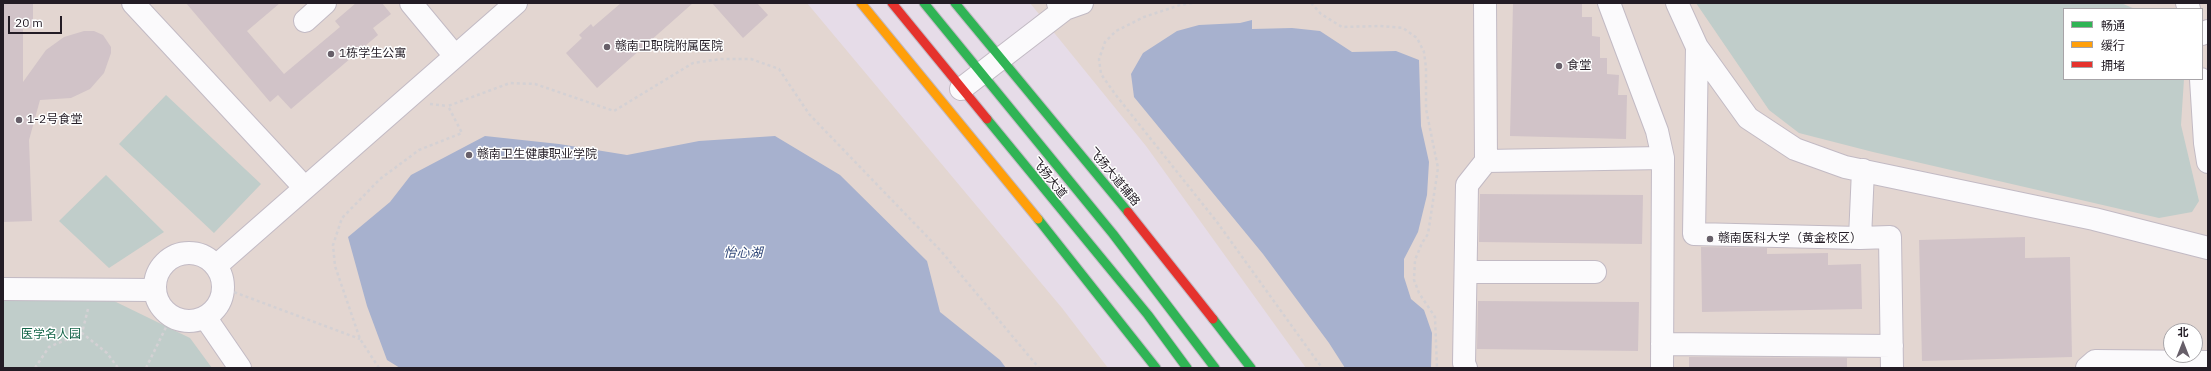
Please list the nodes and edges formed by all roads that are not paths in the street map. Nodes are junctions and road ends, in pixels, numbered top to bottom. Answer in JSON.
{"nodes":[{"id":1,"x":133,"y":3,"type":"edge"},
{"id":2,"x":325,"y":3,"type":"edge"},
{"id":3,"x":412,"y":3,"type":"edge"},
{"id":4,"x":516,"y":3,"type":"edge"},
{"id":5,"x":861,"y":3,"type":"edge"},
{"id":6,"x":892,"y":3,"type":"edge"},
{"id":7,"x":924,"y":3,"type":"edge"},
{"id":8,"x":955,"y":3,"type":"edge"},
{"id":9,"x":1484,"y":3,"type":"edge"},
{"id":10,"x":1609,"y":3,"type":"edge"},
{"id":11,"x":1677,"y":3,"type":"edge"},
{"id":12,"x":1068,"y":5,"type":"edge"},
{"id":13,"x":305,"y":21,"type":"dead end"},
{"id":14,"x":1697,"y":47,"type":"junction"},
{"id":15,"x":455,"y":56,"type":"junction"},
{"id":16,"x":1000,"y":59,"type":"junction"},
{"id":17,"x":982,"y":72,"type":"junction"},
{"id":18,"x":2201,"y":80,"type":"edge"},
{"id":19,"x":961,"y":89,"type":"junction"},
{"id":20,"x":1663,"y":158,"type":"junction"},
{"id":21,"x":1486,"y":161,"type":"junction"},
{"id":22,"x":2208,"y":162,"type":"edge"},
{"id":23,"x":1863,"y":170,"type":"junction"},
{"id":24,"x":305,"y":188,"type":"junction"},
{"id":25,"x":1059,"y":209,"type":"junction"},
{"id":26,"x":1113,"y":234,"type":"junction"},
{"id":27,"x":1072,"y":237,"type":"dead end"},
{"id":28,"x":1860,"y":238,"type":"junction"},
{"id":29,"x":1133,"y":245,"type":"dead end"},
{"id":30,"x":2208,"y":248,"type":"edge"},
{"id":31,"x":1147,"y":253,"type":"dead end"},
{"id":32,"x":1081,"y":258,"type":"dead end"},
{"id":33,"x":216,"y":266,"type":"junction"},
{"id":34,"x":1174,"y":268,"type":"junction"},
{"id":35,"x":1466,"y":272,"type":"junction"},
{"id":36,"x":1595,"y":272,"type":"dead end"},
{"id":37,"x":1093,"y":286,"type":"junction"},
{"id":38,"x":3,"y":289,"type":"edge"},
{"id":39,"x":154,"y":290,"type":"junction"},
{"id":40,"x":205,"y":317,"type":"junction"},
{"id":41,"x":1662,"y":344,"type":"junction"},
{"id":42,"x":1892,"y":346,"type":"junction"},
{"id":43,"x":2208,"y":362,"type":"edge"},
{"id":44,"x":240,"y":368,"type":"edge"},
{"id":45,"x":1156,"y":368,"type":"edge"},
{"id":46,"x":1187,"y":368,"type":"edge"},
{"id":47,"x":1214,"y":368,"type":"edge"},
{"id":48,"x":1250,"y":368,"type":"edge"},
{"id":49,"x":1466,"y":368,"type":"edge"},
{"id":50,"x":1662,"y":368,"type":"edge"},
{"id":51,"x":1892,"y":368,"type":"edge"},
{"id":52,"x":2087,"y":368,"type":"edge"}],
"edges":[{"from":1,"to":24,"type":"street"},
{"from":2,"to":13,"type":"street"},
{"from":3,"to":15,"type":"street"},
{"from":4,"to":15,"type":"street"},
{"from":5,"to":37,"type":"street"},
{"from":6,"to":19,"type":"street","name":"飞扬大道"},
{"from":7,"to":17,"type":"street","name":"飞扬大道"},
{"from":8,"to":16,"type":"street","name":"飞扬大道辅路"},
{"from":9,"to":21,"type":"street"},
{"from":10,"to":20,"type":"street"},
{"from":11,"to":14,"type":"street"},
{"from":12,"to":16,"type":"street"},
{"from":14,"to":23,"type":"street"},
{"from":14,"to":28,"type":"street"},
{"from":15,"to":24,"type":"street"},
{"from":16,"to":17,"type":"street"},
{"from":16,"to":34,"type":"street","name":"飞扬大道辅路"},
{"from":17,"to":19,"type":"street"},
{"from":17,"to":26,"type":"street","name":"飞扬大道"},
{"from":18,"to":22,"type":"street"},
{"from":19,"to":25,"type":"street","name":"飞扬大道"},
{"from":20,"to":21,"type":"street"},
{"from":20,"to":41,"type":"street"},
{"from":21,"to":35,"type":"street"},
{"from":23,"to":28,"type":"street"},
{"from":23,"to":30,"type":"street"},
{"from":24,"to":33,"type":"street"},
{"from":25,"to":27,"type":"street"},
{"from":25,"to":46,"type":"street","name":"飞扬大道"},
{"from":26,"to":29,"type":"street"},
{"from":26,"to":47,"type":"street","name":"飞扬大道"},
{"from":28,"to":42,"type":"street"},
{"from":31,"to":34,"type":"street"},
{"from":32,"to":37,"type":"street"},
{"from":33,"to":39,"type":"street"},
{"from":33,"to":40,"type":"street"},
{"from":34,"to":48,"type":"street","name":"飞扬大道辅路"},
{"from":35,"to":36,"type":"street"},
{"from":35,"to":49,"type":"street"},
{"from":37,"to":45,"type":"street"},
{"from":38,"to":39,"type":"street"},
{"from":39,"to":40,"type":"street"},
{"from":40,"to":44,"type":"street"},
{"from":41,"to":42,"type":"street"},
{"from":41,"to":50,"type":"street"},
{"from":42,"to":51,"type":"street"},
{"from":43,"to":52,"type":"street"}]}
